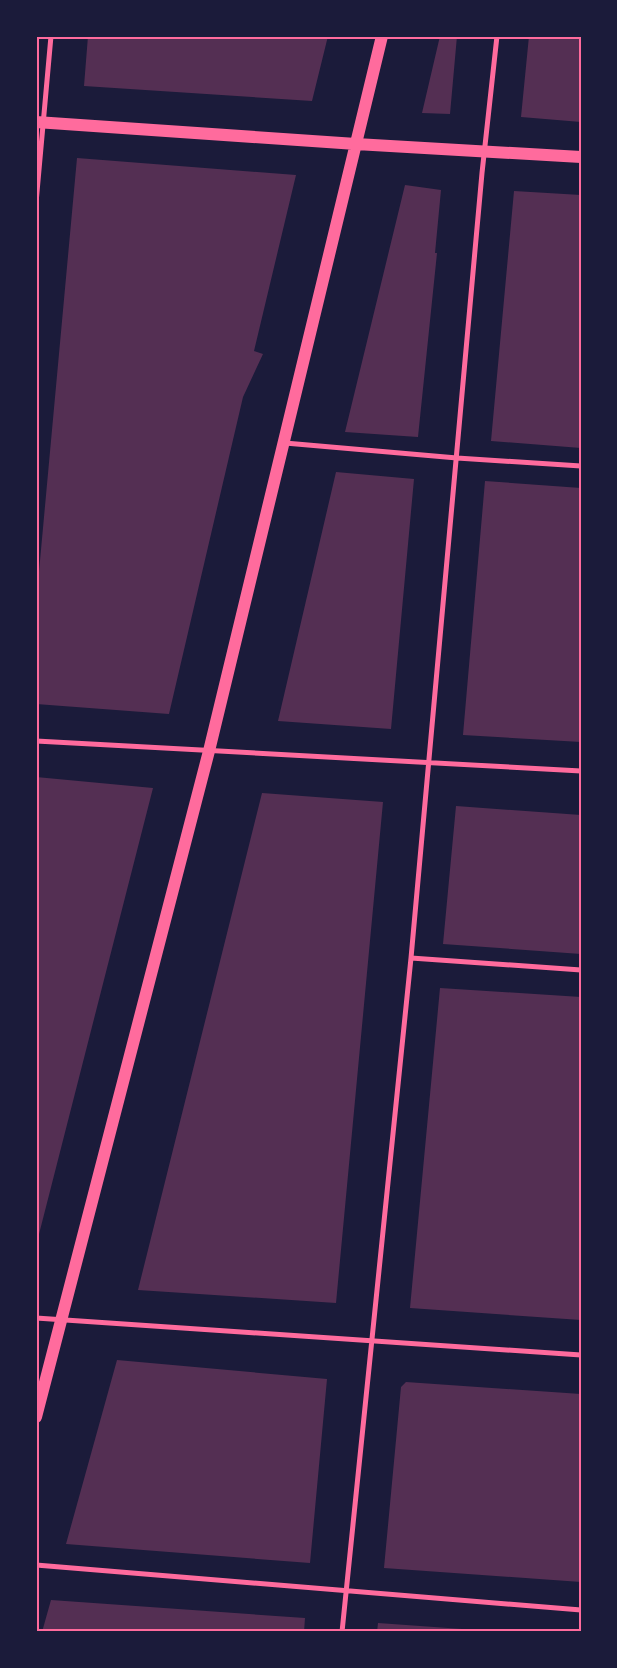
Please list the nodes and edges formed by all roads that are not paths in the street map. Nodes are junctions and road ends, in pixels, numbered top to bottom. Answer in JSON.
{"nodes":[{"id":1,"x":51,"y":36,"type":"edge"},
{"id":2,"x":382,"y":36,"type":"edge"},
{"id":3,"x":497,"y":36,"type":"edge"},
{"id":4,"x":40,"y":122,"type":"edge"},
{"id":5,"x":356,"y":144,"type":"junction"},
{"id":6,"x":484,"y":152,"type":"junction"},
{"id":7,"x":581,"y":157,"type":"edge"},
{"id":8,"x":36,"y":203,"type":"edge"},
{"id":9,"x":284,"y":443,"type":"junction"},
{"id":10,"x":457,"y":458,"type":"junction"},
{"id":11,"x":581,"y":466,"type":"edge"},
{"id":12,"x":36,"y":742,"type":"edge"},
{"id":13,"x":209,"y":751,"type":"junction"},
{"id":14,"x":430,"y":763,"type":"junction"},
{"id":15,"x":581,"y":771,"type":"edge"},
{"id":16,"x":411,"y":958,"type":"junction"},
{"id":17,"x":581,"y":970,"type":"edge"},
{"id":18,"x":36,"y":1318,"type":"edge"},
{"id":19,"x":61,"y":1320,"type":"junction"},
{"id":20,"x":372,"y":1341,"type":"junction"},
{"id":21,"x":581,"y":1355,"type":"edge"},
{"id":22,"x":36,"y":1417,"type":"edge"},
{"id":23,"x":36,"y":1565,"type":"edge"},
{"id":24,"x":347,"y":1590,"type":"junction"},
{"id":25,"x":581,"y":1610,"type":"edge"},
{"id":26,"x":342,"y":1632,"type":"edge"}],
"edges":[{"from":1,"to":4,"type":"street"},
{"from":2,"to":5,"type":"main road"},
{"from":3,"to":6,"type":"street"},
{"from":4,"to":5,"type":"main road"},
{"from":4,"to":8,"type":"street"},
{"from":5,"to":6,"type":"main road"},
{"from":5,"to":9,"type":"main road"},
{"from":6,"to":7,"type":"main road"},
{"from":6,"to":10,"type":"street"},
{"from":9,"to":10,"type":"street"},
{"from":9,"to":13,"type":"main road"},
{"from":10,"to":11,"type":"street"},
{"from":10,"to":14,"type":"street"},
{"from":12,"to":13,"type":"street"},
{"from":13,"to":14,"type":"street"},
{"from":13,"to":19,"type":"main road"},
{"from":14,"to":15,"type":"street"},
{"from":14,"to":16,"type":"street"},
{"from":16,"to":17,"type":"street"},
{"from":16,"to":20,"type":"street"},
{"from":18,"to":19,"type":"street"},
{"from":19,"to":20,"type":"street"},
{"from":19,"to":22,"type":"main road"},
{"from":20,"to":21,"type":"street"},
{"from":20,"to":24,"type":"street"},
{"from":23,"to":24,"type":"street"},
{"from":24,"to":25,"type":"street"},
{"from":24,"to":26,"type":"street"}]}
